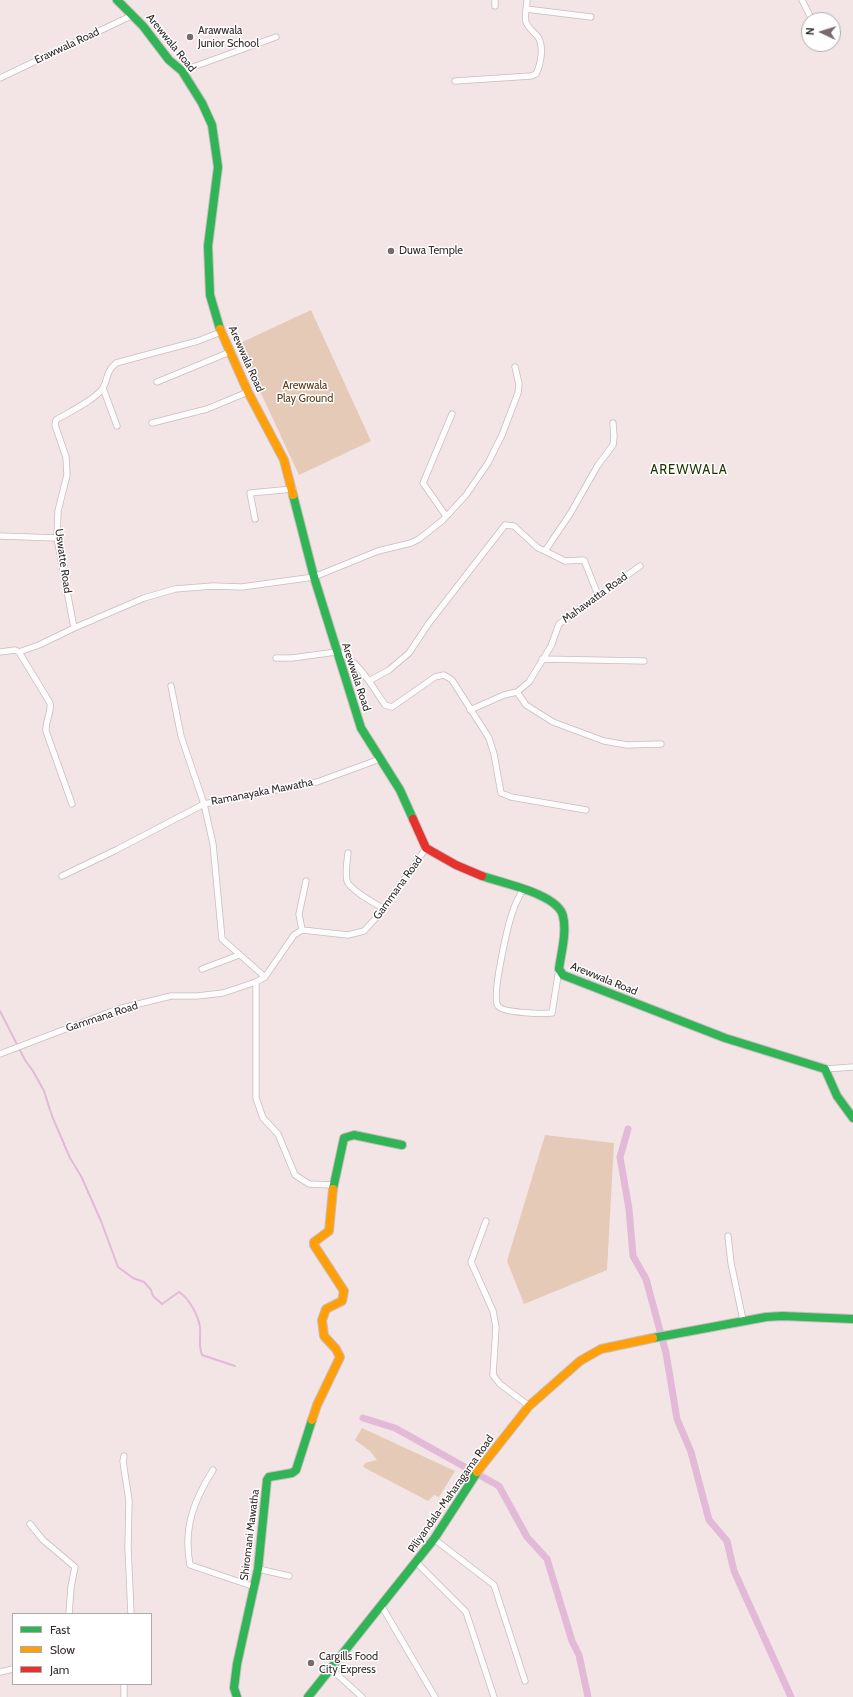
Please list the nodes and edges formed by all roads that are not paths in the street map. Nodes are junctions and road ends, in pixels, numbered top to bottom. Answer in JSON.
{"nodes":[{"id":1,"x":117,"y":0,"type":"edge"},
{"id":2,"x":527,"y":0,"type":"edge"},
{"id":3,"x":802,"y":0,"type":"edge"},
{"id":4,"x":526,"y":9,"type":"junction"},
{"id":5,"x":808,"y":12,"type":"edge"},
{"id":6,"x":133,"y":15,"type":"junction"},
{"id":7,"x":591,"y":17,"type":"dead end"},
{"id":8,"x":276,"y":37,"type":"dead end"},
{"id":9,"x":182,"y":71,"type":"junction"},
{"id":10,"x":0,"y":78,"type":"edge"},
{"id":11,"x":455,"y":81,"type":"dead end"},
{"id":12,"x":221,"y":332,"type":"junction"},
{"id":13,"x":230,"y":352,"type":"junction"},
{"id":14,"x":515,"y":367,"type":"dead end"},
{"id":15,"x":158,"y":382,"type":"dead end"},
{"id":16,"x":103,"y":388,"type":"junction"},
{"id":17,"x":248,"y":392,"type":"junction"},
{"id":18,"x":452,"y":414,"type":"dead end"},
{"id":19,"x":152,"y":422,"type":"dead end"},
{"id":20,"x":613,"y":423,"type":"dead end"},
{"id":21,"x":117,"y":426,"type":"dead end"},
{"id":22,"x":292,"y":489,"type":"junction"},
{"id":23,"x":446,"y":516,"type":"junction"},
{"id":24,"x":256,"y":519,"type":"dead end"},
{"id":25,"x":0,"y":536,"type":"edge"},
{"id":26,"x":57,"y":538,"type":"junction"},
{"id":27,"x":545,"y":551,"type":"junction"},
{"id":28,"x":640,"y":566,"type":"dead end"},
{"id":29,"x":314,"y":578,"type":"junction"},
{"id":30,"x":598,"y":595,"type":"junction"},
{"id":31,"x":74,"y":628,"type":"junction"},
{"id":32,"x":0,"y":652,"type":"edge"},
{"id":33,"x":19,"y":652,"type":"junction"},
{"id":34,"x":336,"y":652,"type":"junction"},
{"id":35,"x":276,"y":658,"type":"dead end"},
{"id":36,"x":542,"y":659,"type":"junction"},
{"id":37,"x":644,"y":661,"type":"dead end"},
{"id":38,"x":369,"y":681,"type":"junction"},
{"id":39,"x":171,"y":686,"type":"dead end"},
{"id":40,"x":517,"y":692,"type":"junction"},
{"id":41,"x":470,"y":710,"type":"junction"},
{"id":42,"x":661,"y":744,"type":"dead end"},
{"id":43,"x":380,"y":759,"type":"junction"},
{"id":44,"x":72,"y":804,"type":"dead end"},
{"id":45,"x":204,"y":804,"type":"junction"},
{"id":46,"x":586,"y":810,"type":"dead end"},
{"id":47,"x":426,"y":848,"type":"junction"},
{"id":48,"x":348,"y":853,"type":"dead end"},
{"id":49,"x":62,"y":876,"type":"dead end"},
{"id":50,"x":306,"y":880,"type":"dead end"},
{"id":51,"x":523,"y":889,"type":"junction"},
{"id":52,"x":384,"y":909,"type":"junction"},
{"id":53,"x":302,"y":930,"type":"junction"},
{"id":54,"x":239,"y":955,"type":"junction"},
{"id":55,"x":202,"y":969,"type":"dead end"},
{"id":56,"x":559,"y":969,"type":"junction"},
{"id":57,"x":265,"y":977,"type":"junction"},
{"id":58,"x":256,"y":982,"type":"junction"},
{"id":59,"x":0,"y":1054,"type":"edge"},
{"id":60,"x":853,"y":1067,"type":"edge"},
{"id":61,"x":825,"y":1069,"type":"junction"},
{"id":62,"x":853,"y":1118,"type":"edge"},
{"id":63,"x":402,"y":1144,"type":"dead end"},
{"id":64,"x":333,"y":1186,"type":"junction"},
{"id":65,"x":486,"y":1221,"type":"dead end"},
{"id":66,"x":728,"y":1236,"type":"dead end"},
{"id":67,"x":853,"y":1319,"type":"edge"},
{"id":68,"x":743,"y":1320,"type":"junction"},
{"id":69,"x":529,"y":1406,"type":"junction"},
{"id":70,"x":124,"y":1456,"type":"dead end"},
{"id":71,"x":213,"y":1470,"type":"dead end"},
{"id":72,"x":30,"y":1524,"type":"dead end"},
{"id":73,"x":434,"y":1539,"type":"junction"},
{"id":74,"x":416,"y":1562,"type":"junction"},
{"id":75,"x":258,"y":1569,"type":"junction"},
{"id":76,"x":289,"y":1576,"type":"dead end"},
{"id":77,"x":255,"y":1587,"type":"junction"},
{"id":78,"x":381,"y":1604,"type":"junction"},
{"id":79,"x":69,"y":1613,"type":"edge"},
{"id":80,"x":131,"y":1613,"type":"edge"},
{"id":81,"x":330,"y":1668,"type":"junction"},
{"id":82,"x":12,"y":1669,"type":"edge"},
{"id":83,"x":0,"y":1672,"type":"edge"},
{"id":84,"x":525,"y":1681,"type":"dead end"},
{"id":85,"x":124,"y":1685,"type":"edge"},
{"id":86,"x":124,"y":1697,"type":"edge"},
{"id":87,"x":237,"y":1697,"type":"edge"},
{"id":88,"x":308,"y":1697,"type":"edge"},
{"id":89,"x":362,"y":1697,"type":"edge"},
{"id":90,"x":435,"y":1697,"type":"edge"},
{"id":91,"x":494,"y":1697,"type":"edge"}],
"edges":[{"from":1,"to":6,"type":"street","name":"Arewwala Road"},
{"from":2,"to":4,"type":"street"},
{"from":3,"to":5,"type":"street"},
{"from":4,"to":7,"type":"street"},
{"from":4,"to":11,"type":"street"},
{"from":6,"to":9,"type":"street","name":"Arewwala Road"},
{"from":6,"to":10,"type":"street","name":"Erawwala Road"},
{"from":8,"to":9,"type":"street"},
{"from":9,"to":12,"type":"street","name":"Arewwala Road"},
{"from":12,"to":13,"type":"street","name":"Arewwala Road"},
{"from":12,"to":16,"type":"street"},
{"from":13,"to":15,"type":"street"},
{"from":13,"to":17,"type":"street","name":"Arewwala Road"},
{"from":14,"to":23,"type":"street"},
{"from":16,"to":21,"type":"street"},
{"from":16,"to":26,"type":"street","name":"Uswatte Road"},
{"from":17,"to":19,"type":"street"},
{"from":17,"to":22,"type":"street","name":"Arewwala Road"},
{"from":18,"to":23,"type":"street"},
{"from":20,"to":27,"type":"street"},
{"from":22,"to":24,"type":"street"},
{"from":22,"to":29,"type":"street","name":"Arewwala Road"},
{"from":23,"to":29,"type":"street"},
{"from":25,"to":26,"type":"street"},
{"from":26,"to":31,"type":"street","name":"Uswatte Road"},
{"from":27,"to":30,"type":"street"},
{"from":27,"to":38,"type":"street"},
{"from":28,"to":30,"type":"street","name":"Mahawatta Road"},
{"from":29,"to":31,"type":"street"},
{"from":29,"to":34,"type":"street","name":"Arewwala Road"},
{"from":30,"to":36,"type":"street","name":"Mahawatta Road"},
{"from":31,"to":33,"type":"street"},
{"from":32,"to":33,"type":"street"},
{"from":33,"to":44,"type":"street"},
{"from":34,"to":35,"type":"street"},
{"from":34,"to":38,"type":"street"},
{"from":34,"to":43,"type":"street","name":"Arewwala Road"},
{"from":36,"to":37,"type":"street"},
{"from":36,"to":40,"type":"street","name":"Mahawatta Road"},
{"from":38,"to":41,"type":"street"},
{"from":39,"to":45,"type":"street"},
{"from":40,"to":41,"type":"street","name":"Mahawatta Road"},
{"from":40,"to":42,"type":"street"},
{"from":41,"to":46,"type":"street"},
{"from":43,"to":45,"type":"street","name":"Ramanayaka Mawatha"},
{"from":43,"to":47,"type":"street","name":"Arewwala Road"},
{"from":45,"to":49,"type":"street","name":"Ramanayaka Mawatha"},
{"from":45,"to":54,"type":"street"},
{"from":47,"to":51,"type":"street","name":"Arewwala Road"},
{"from":47,"to":52,"type":"street","name":"Gammana Road"},
{"from":48,"to":52,"type":"street"},
{"from":50,"to":53,"type":"street"},
{"from":51,"to":56,"type":"street","name":"Arewwala Road"},
{"from":51,"to":56,"type":"street"},
{"from":52,"to":53,"type":"street","name":"Gammana Road"},
{"from":53,"to":57,"type":"street","name":"Gammana Road"},
{"from":54,"to":55,"type":"street"},
{"from":54,"to":57,"type":"street"},
{"from":56,"to":61,"type":"street","name":"Arewwala Road"},
{"from":57,"to":58,"type":"street","name":"Gammana Road"},
{"from":58,"to":59,"type":"street","name":"Gammana Road"},
{"from":58,"to":64,"type":"street"},
{"from":60,"to":61,"type":"street"},
{"from":61,"to":62,"type":"street"},
{"from":63,"to":64,"type":"street","name":"Shiromani Mawatha"},
{"from":64,"to":75,"type":"street","name":"Shiromani Mawatha"},
{"from":65,"to":69,"type":"street"},
{"from":66,"to":68,"type":"street"},
{"from":67,"to":68,"type":"street","name":"Piliyandala-Maharagama Road"},
{"from":68,"to":69,"type":"street","name":"Piliyandala-Maharagama Road"},
{"from":69,"to":73,"type":"street","name":"Piliyandala-Maharagama Road"},
{"from":70,"to":80,"type":"street"},
{"from":71,"to":77,"type":"street"},
{"from":72,"to":79,"type":"street"},
{"from":73,"to":74,"type":"street","name":"Piliyandala-Maharagama Road"},
{"from":73,"to":84,"type":"street"},
{"from":74,"to":78,"type":"street","name":"Piliyandala-Maharagama Road"},
{"from":74,"to":91,"type":"street"},
{"from":75,"to":76,"type":"street"},
{"from":75,"to":77,"type":"street","name":"Shiromani Mawatha"},
{"from":77,"to":87,"type":"street","name":"Shiromani Mawatha"},
{"from":78,"to":81,"type":"street","name":"Piliyandala-Maharagama Road"},
{"from":78,"to":90,"type":"street"},
{"from":81,"to":88,"type":"street","name":"Piliyandala-Maharagama Road"},
{"from":81,"to":89,"type":"street"},
{"from":82,"to":83,"type":"street"},
{"from":85,"to":86,"type":"street"}]}
